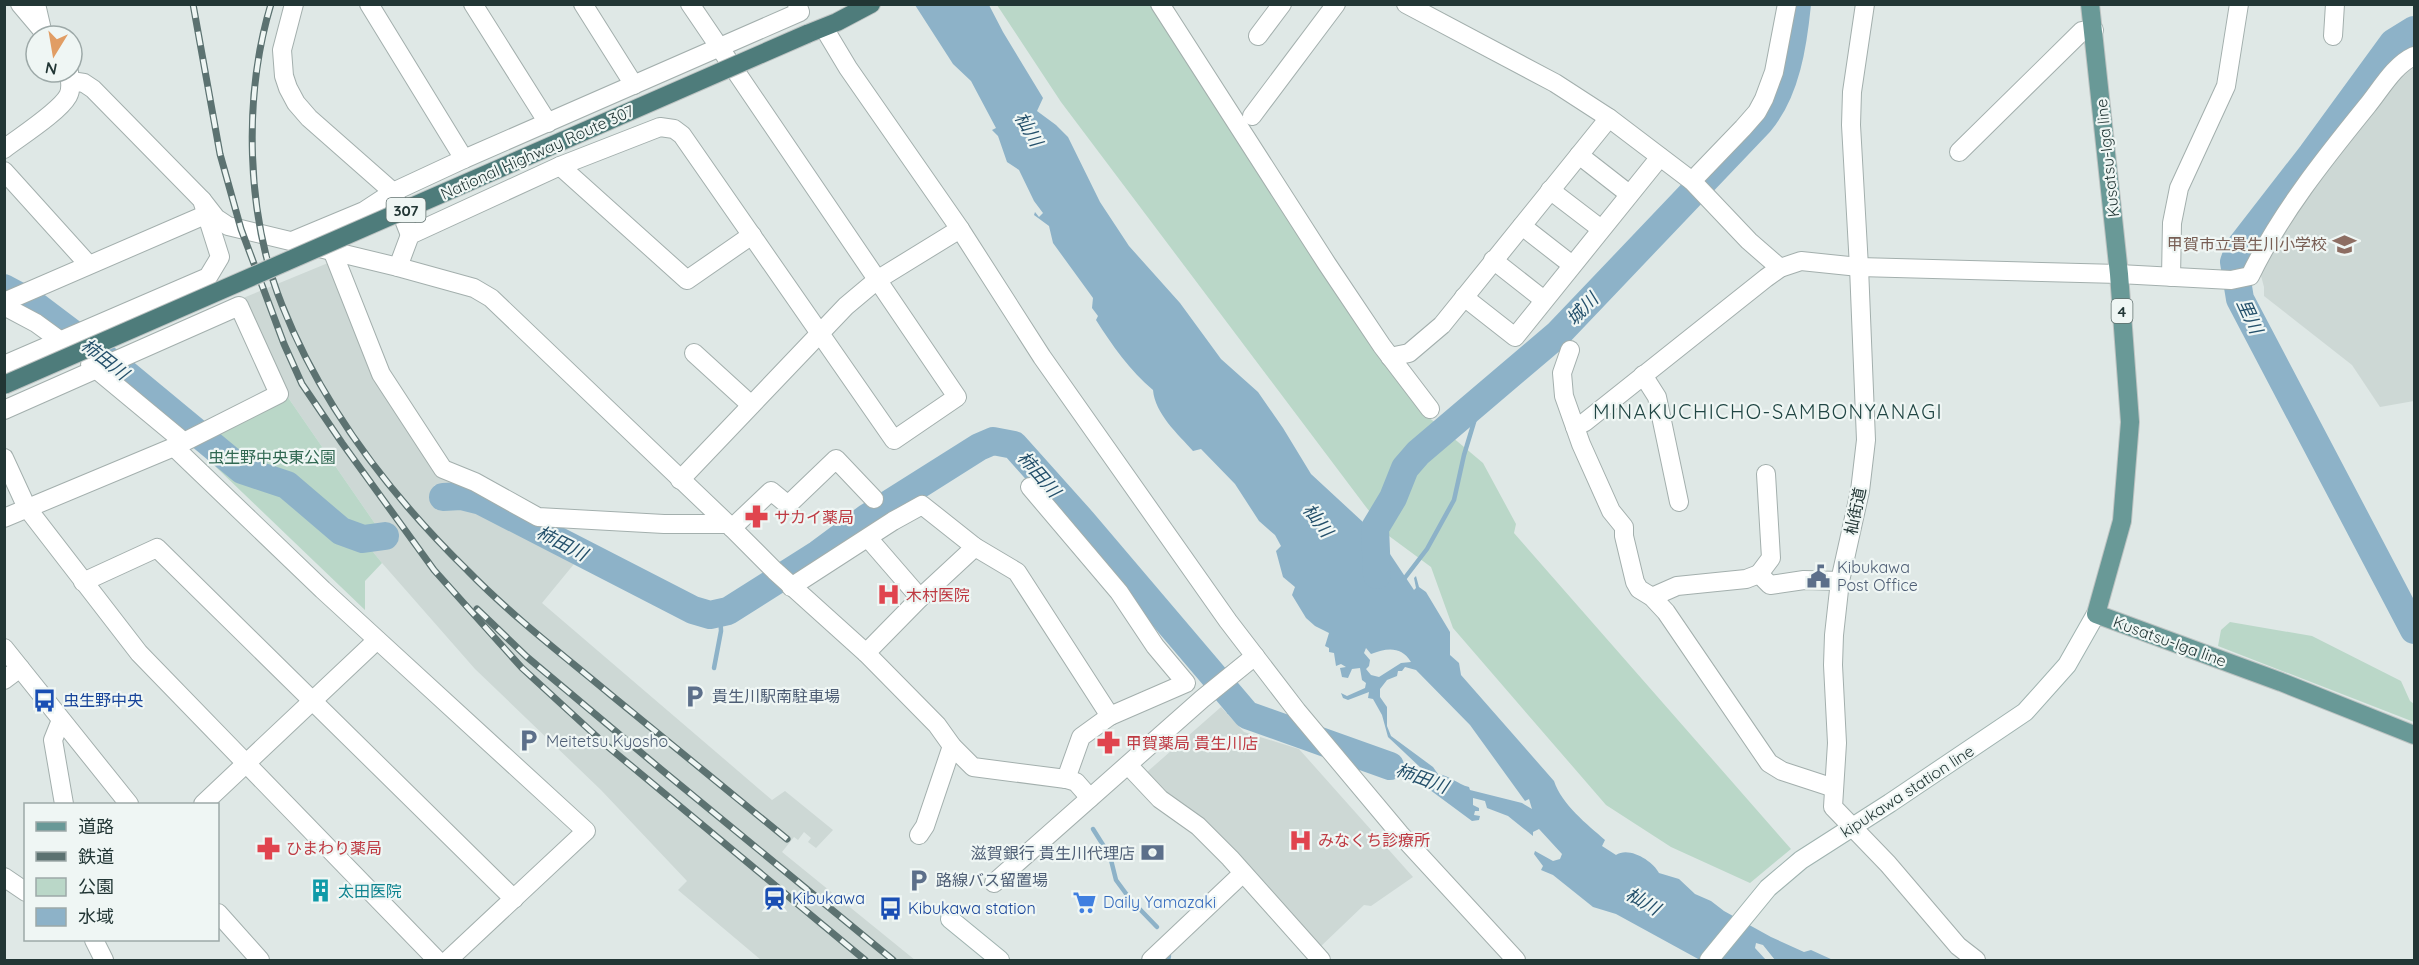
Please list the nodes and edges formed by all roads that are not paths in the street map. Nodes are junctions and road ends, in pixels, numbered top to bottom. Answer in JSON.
{"nodes":[{"id":1,"x":20,"y":4,"type":"edge"},
{"id":2,"x":36,"y":4,"type":"edge"},
{"id":3,"x":294,"y":4,"type":"edge"},
{"id":4,"x":369,"y":4,"type":"edge"},
{"id":5,"x":474,"y":4,"type":"edge"},
{"id":6,"x":583,"y":4,"type":"edge"},
{"id":7,"x":690,"y":4,"type":"edge"},
{"id":8,"x":797,"y":4,"type":"edge"},
{"id":9,"x":871,"y":4,"type":"edge"},
{"id":10,"x":1160,"y":4,"type":"edge"},
{"id":11,"x":1282,"y":4,"type":"edge"},
{"id":12,"x":1336,"y":4,"type":"edge"},
{"id":13,"x":1406,"y":4,"type":"edge"},
{"id":14,"x":1787,"y":4,"type":"edge"},
{"id":15,"x":1865,"y":4,"type":"edge"},
{"id":16,"x":2090,"y":4,"type":"edge"},
{"id":17,"x":2239,"y":4,"type":"edge"},
{"id":18,"x":2335,"y":4,"type":"edge"},
{"id":19,"x":37,"y":24,"type":"edge"},
{"id":20,"x":42,"y":24,"type":"edge"},
{"id":21,"x":2094,"y":30,"type":"junction"},
{"id":22,"x":815,"y":31,"type":"junction"},
{"id":23,"x":1258,"y":36,"type":"dead end"},
{"id":24,"x":2333,"y":36,"type":"dead end"},
{"id":25,"x":718,"y":48,"type":"junction"},
{"id":26,"x":2415,"y":56,"type":"edge"},
{"id":27,"x":84,"y":83,"type":"edge"},
{"id":28,"x":69,"y":84,"type":"edge"},
{"id":29,"x":634,"y":85,"type":"junction"},
{"id":30,"x":1252,"y":116,"type":"dead end"},
{"id":31,"x":1609,"y":118,"type":"junction"},
{"id":32,"x":548,"y":123,"type":"junction"},
{"id":33,"x":4,"y":149,"type":"edge"},
{"id":34,"x":1959,"y":152,"type":"dead end"},
{"id":35,"x":1579,"y":155,"type":"junction"},
{"id":36,"x":1660,"y":157,"type":"junction"},
{"id":37,"x":464,"y":159,"type":"junction"},
{"id":38,"x":560,"y":166,"type":"junction"},
{"id":39,"x":4,"y":171,"type":"edge"},
{"id":40,"x":1696,"y":185,"type":"junction"},
{"id":41,"x":1550,"y":190,"type":"junction"},
{"id":42,"x":393,"y":192,"type":"junction"},
{"id":43,"x":1629,"y":194,"type":"junction"},
{"id":44,"x":203,"y":208,"type":"junction"},
{"id":45,"x":1522,"y":226,"type":"junction"},
{"id":46,"x":960,"y":229,"type":"junction"},
{"id":47,"x":1601,"y":229,"type":"junction"},
{"id":48,"x":410,"y":235,"type":"junction"},
{"id":49,"x":752,"y":235,"type":"junction"},
{"id":50,"x":292,"y":241,"type":"junction"},
{"id":51,"x":332,"y":250,"type":"junction"},
{"id":52,"x":1493,"y":260,"type":"junction"},
{"id":53,"x":88,"y":264,"type":"junction"},
{"id":54,"x":1572,"y":265,"type":"junction"},
{"id":55,"x":398,"y":267,"type":"junction"},
{"id":56,"x":1859,"y":267,"type":"junction"},
{"id":57,"x":1780,"y":268,"type":"junction"},
{"id":58,"x":2119,"y":274,"type":"junction"},
{"id":59,"x":2171,"y":277,"type":"junction"},
{"id":60,"x":877,"y":279,"type":"junction"},
{"id":61,"x":1464,"y":297,"type":"junction"},
{"id":62,"x":1544,"y":300,"type":"junction"},
{"id":63,"x":5,"y":303,"type":"edge"},
{"id":64,"x":818,"y":333,"type":"junction"},
{"id":65,"x":63,"y":339,"type":"junction"},
{"id":66,"x":1570,"y":350,"type":"dead end"},
{"id":67,"x":694,"y":353,"type":"dead end"},
{"id":68,"x":1390,"y":357,"type":"junction"},
{"id":69,"x":4,"y":365,"type":"edge"},
{"id":70,"x":98,"y":370,"type":"junction"},
{"id":71,"x":1643,"y":375,"type":"junction"},
{"id":72,"x":4,"y":385,"type":"edge"},
{"id":73,"x":751,"y":405,"type":"junction"},
{"id":74,"x":1430,"y":409,"type":"dead end"},
{"id":75,"x":4,"y":410,"type":"edge"},
{"id":76,"x":1575,"y":427,"type":"junction"},
{"id":77,"x":181,"y":443,"type":"junction"},
{"id":78,"x":4,"y":458,"type":"edge"},
{"id":79,"x":1766,"y":474,"type":"dead end"},
{"id":80,"x":681,"y":480,"type":"junction"},
{"id":81,"x":1030,"y":487,"type":"dead end"},
{"id":82,"x":874,"y":499,"type":"dead end"},
{"id":83,"x":1679,"y":502,"type":"dead end"},
{"id":84,"x":27,"y":508,"type":"junction"},
{"id":85,"x":4,"y":518,"type":"edge"},
{"id":86,"x":730,"y":526,"type":"junction"},
{"id":87,"x":868,"y":538,"type":"junction"},
{"id":88,"x":975,"y":547,"type":"junction"},
{"id":89,"x":1759,"y":574,"type":"junction"},
{"id":90,"x":783,"y":579,"type":"junction"},
{"id":91,"x":1840,"y":581,"type":"junction"},
{"id":92,"x":83,"y":582,"type":"junction"},
{"id":93,"x":1652,"y":597,"type":"junction"},
{"id":94,"x":920,"y":598,"type":"junction"},
{"id":95,"x":2096,"y":614,"type":"junction"},
{"id":96,"x":377,"y":640,"type":"junction"},
{"id":97,"x":4,"y":648,"type":"edge"},
{"id":98,"x":866,"y":653,"type":"junction"},
{"id":99,"x":1255,"y":656,"type":"junction"},
{"id":100,"x":20,"y":668,"type":"junction"},
{"id":101,"x":4,"y":680,"type":"edge"},
{"id":102,"x":312,"y":701,"type":"junction"},
{"id":103,"x":1110,"y":716,"type":"junction"},
{"id":104,"x":60,"y":720,"type":"junction"},
{"id":105,"x":2415,"y":735,"type":"edge"},
{"id":106,"x":952,"y":746,"type":"junction"},
{"id":107,"x":246,"y":765,"type":"junction"},
{"id":108,"x":1128,"y":765,"type":"junction"},
{"id":109,"x":1066,"y":779,"type":"junction"},
{"id":110,"x":1834,"y":788,"type":"junction"},
{"id":111,"x":1090,"y":798,"type":"junction"},
{"id":112,"x":64,"y":803,"type":"edge"},
{"id":113,"x":128,"y":803,"type":"edge"},
{"id":114,"x":204,"y":803,"type":"edge"},
{"id":115,"x":1851,"y":827,"type":"junction"},
{"id":116,"x":919,"y":835,"type":"dead end"},
{"id":117,"x":1242,"y":874,"type":"junction"},
{"id":118,"x":4,"y":877,"type":"edge"},
{"id":119,"x":994,"y":883,"type":"dead end"},
{"id":120,"x":24,"y":891,"type":"edge"},
{"id":121,"x":514,"y":899,"type":"junction"},
{"id":122,"x":219,"y":914,"type":"edge"},
{"id":123,"x":950,"y":919,"type":"dead end"},
{"id":124,"x":95,"y":941,"type":"edge"},
{"id":125,"x":104,"y":960,"type":"edge"},
{"id":126,"x":261,"y":960,"type":"edge"},
{"id":127,"x":437,"y":960,"type":"edge"},
{"id":128,"x":448,"y":960,"type":"edge"},
{"id":129,"x":1000,"y":960,"type":"edge"},
{"id":130,"x":1151,"y":960,"type":"edge"},
{"id":131,"x":1322,"y":960,"type":"edge"},
{"id":132,"x":1516,"y":960,"type":"edge"},
{"id":133,"x":1709,"y":960,"type":"edge"},
{"id":134,"x":1976,"y":960,"type":"edge"}],
"edges":[{"from":1,"to":19,"type":"street"},
{"from":2,"to":20,"type":"street"},
{"from":3,"to":42,"type":"street"},
{"from":4,"to":37,"type":"street"},
{"from":5,"to":32,"type":"street"},
{"from":6,"to":29,"type":"street"},
{"from":7,"to":25,"type":"street"},
{"from":8,"to":25,"type":"street"},
{"from":9,"to":22,"type":"highway","name":"National Highway Route 307","number":"307"},
{"from":10,"to":68,"type":"street"},
{"from":11,"to":23,"type":"street"},
{"from":12,"to":30,"type":"street"},
{"from":13,"to":31,"type":"street"},
{"from":14,"to":40,"type":"street"},
{"from":15,"to":56,"type":"street","name":"杣街道"},
{"from":16,"to":21,"type":"main road","name":"Kusatsu-Iga line","number":"4"},
{"from":17,"to":59,"type":"street"},
{"from":18,"to":24,"type":"street"},
{"from":21,"to":34,"type":"street"},
{"from":21,"to":58,"type":"main road","name":"Kusatsu-Iga line","number":"4"},
{"from":22,"to":46,"type":"street"},
{"from":22,"to":72,"type":"highway","name":"National Highway Route 307","number":"307","bridge":true},
{"from":25,"to":29,"type":"street"},
{"from":25,"to":60,"type":"street"},
{"from":26,"to":59,"type":"street"},
{"from":27,"to":44,"type":"street"},
{"from":28,"to":33,"type":"street"},
{"from":29,"to":32,"type":"street"},
{"from":31,"to":35,"type":"street"},
{"from":31,"to":36,"type":"street"},
{"from":32,"to":37,"type":"street"},
{"from":35,"to":41,"type":"street"},
{"from":35,"to":43,"type":"street"},
{"from":36,"to":40,"type":"street"},
{"from":36,"to":43,"type":"street"},
{"from":37,"to":42,"type":"street"},
{"from":38,"to":48,"type":"street"},
{"from":38,"to":49,"type":"street"},
{"from":38,"to":49,"type":"street"},
{"from":39,"to":53,"type":"street"},
{"from":40,"to":57,"type":"street"},
{"from":41,"to":45,"type":"street"},
{"from":41,"to":47,"type":"street"},
{"from":42,"to":48,"type":"street"},
{"from":42,"to":50,"type":"street"},
{"from":43,"to":47,"type":"street"},
{"from":44,"to":50,"type":"street"},
{"from":44,"to":53,"type":"street"},
{"from":44,"to":65,"type":"street"},
{"from":45,"to":52,"type":"street"},
{"from":45,"to":54,"type":"street"},
{"from":46,"to":60,"type":"street"},
{"from":46,"to":99,"type":"street"},
{"from":47,"to":54,"type":"street"},
{"from":48,"to":55,"type":"street"},
{"from":49,"to":64,"type":"street"},
{"from":50,"to":51,"type":"street"},
{"from":51,"to":55,"type":"street"},
{"from":51,"to":86,"type":"street"},
{"from":52,"to":61,"type":"street"},
{"from":52,"to":62,"type":"street"},
{"from":53,"to":63,"type":"street"},
{"from":54,"to":62,"type":"street"},
{"from":55,"to":80,"type":"street"},
{"from":56,"to":57,"type":"street"},
{"from":56,"to":58,"type":"street"},
{"from":56,"to":91,"type":"street","name":"杣街道"},
{"from":57,"to":71,"type":"street"},
{"from":58,"to":59,"type":"street"},
{"from":58,"to":95,"type":"main road","name":"Kusatsu-Iga line","number":"4"},
{"from":60,"to":64,"type":"street"},
{"from":60,"to":64,"type":"street"},
{"from":61,"to":62,"type":"street"},
{"from":61,"to":68,"type":"street"},
{"from":63,"to":65,"type":"street"},
{"from":64,"to":73,"type":"street"},
{"from":65,"to":69,"type":"street"},
{"from":65,"to":70,"type":"street"},
{"from":66,"to":76,"type":"street"},
{"from":67,"to":73,"type":"street"},
{"from":68,"to":74,"type":"street"},
{"from":70,"to":75,"type":"street"},
{"from":70,"to":77,"type":"street"},
{"from":70,"to":77,"type":"street"},
{"from":71,"to":76,"type":"street"},
{"from":71,"to":83,"type":"street"},
{"from":73,"to":80,"type":"street"},
{"from":76,"to":93,"type":"street"},
{"from":77,"to":84,"type":"street"},
{"from":77,"to":96,"type":"street"},
{"from":78,"to":84,"type":"street"},
{"from":79,"to":89,"type":"street"},
{"from":80,"to":86,"type":"street"},
{"from":81,"to":103,"type":"street"},
{"from":82,"to":86,"type":"street"},
{"from":84,"to":85,"type":"street"},
{"from":84,"to":92,"type":"street"},
{"from":86,"to":90,"type":"street"},
{"from":87,"to":88,"type":"street"},
{"from":87,"to":90,"type":"street"},
{"from":87,"to":94,"type":"street"},
{"from":88,"to":94,"type":"street"},
{"from":88,"to":103,"type":"street"},
{"from":89,"to":91,"type":"street"},
{"from":89,"to":93,"type":"street"},
{"from":90,"to":98,"type":"street"},
{"from":91,"to":110,"type":"street","name":"杣街道"},
{"from":92,"to":102,"type":"street"},
{"from":92,"to":107,"type":"street"},
{"from":93,"to":110,"type":"street"},
{"from":94,"to":98,"type":"street"},
{"from":95,"to":105,"type":"main road","name":"Kusatsu-Iga line"},
{"from":95,"to":115,"type":"street","name":"kipukawa station line"},
{"from":96,"to":102,"type":"street"},
{"from":96,"to":121,"type":"street"},
{"from":97,"to":100,"type":"street"},
{"from":98,"to":106,"type":"street"},
{"from":99,"to":108,"type":"street"},
{"from":99,"to":132,"type":"street"},
{"from":100,"to":101,"type":"street"},
{"from":100,"to":104,"type":"street"},
{"from":102,"to":107,"type":"street"},
{"from":102,"to":121,"type":"street"},
{"from":103,"to":109,"type":"street"},
{"from":104,"to":112,"type":"street"},
{"from":104,"to":113,"type":"street"},
{"from":106,"to":109,"type":"street"},
{"from":106,"to":116,"type":"street"},
{"from":107,"to":114,"type":"street"},
{"from":107,"to":127,"type":"street"},
{"from":108,"to":111,"type":"street"},
{"from":108,"to":117,"type":"street"},
{"from":109,"to":111,"type":"street"},
{"from":110,"to":115,"type":"street","name":"杣街道"},
{"from":111,"to":119,"type":"street"},
{"from":115,"to":133,"type":"street","name":"kipukawa station line"},
{"from":115,"to":134,"type":"street","name":"杣街道"},
{"from":117,"to":130,"type":"street"},
{"from":117,"to":131,"type":"street"},
{"from":118,"to":120,"type":"street"},
{"from":121,"to":128,"type":"street"},
{"from":122,"to":126,"type":"street"},
{"from":123,"to":129,"type":"street"},
{"from":124,"to":125,"type":"street"}]}
